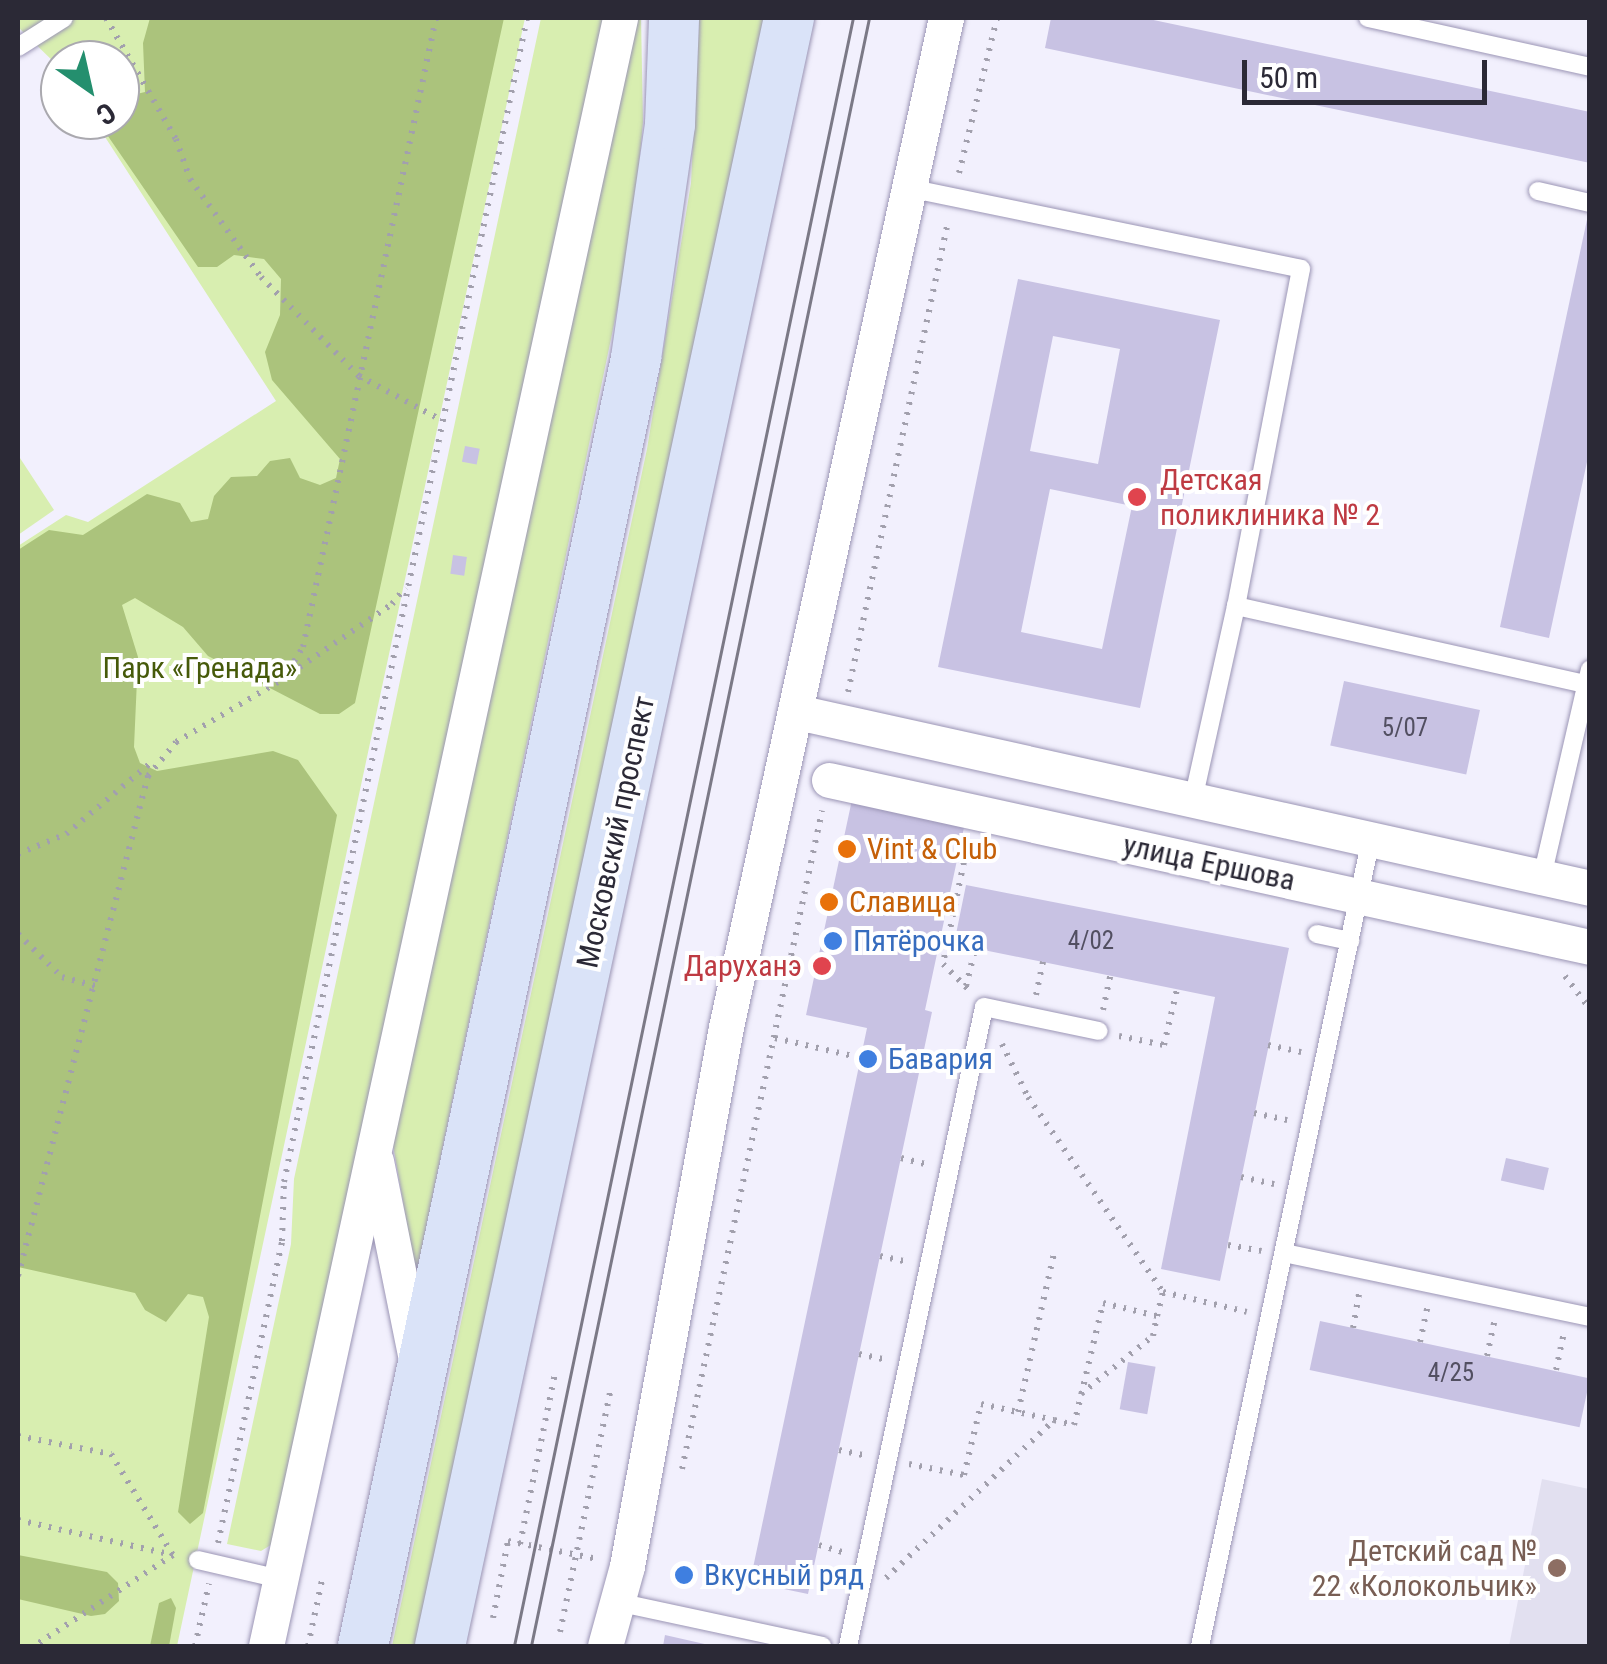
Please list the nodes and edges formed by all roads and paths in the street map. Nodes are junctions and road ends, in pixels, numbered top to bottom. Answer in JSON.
{"nodes":[{"id":1,"x":64,"y":18,"type":"edge"},
{"id":2,"x":106,"y":18,"type":"edge"},
{"id":3,"x":436,"y":18,"type":"edge"},
{"id":4,"x":527,"y":18,"type":"edge"},
{"id":5,"x":620,"y":18,"type":"edge"},
{"id":6,"x":674,"y":18,"type":"edge"},
{"id":7,"x":789,"y":18,"type":"edge"},
{"id":8,"x":946,"y":18,"type":"edge"},
{"id":9,"x":997,"y":18,"type":"edge"},
{"id":10,"x":1368,"y":18,"type":"edge"},
{"id":11,"x":18,"y":48,"type":"edge"},
{"id":12,"x":1590,"y":66,"type":"edge"},
{"id":13,"x":908,"y":188,"type":"junction"},
{"id":14,"x":1538,"y":191,"type":"dead end"},
{"id":15,"x":953,"y":197,"type":"junction"},
{"id":16,"x":1590,"y":203,"type":"edge"},
{"id":17,"x":358,"y":376,"type":"junction"},
{"id":18,"x":441,"y":420,"type":"junction"},
{"id":19,"x":406,"y":588,"type":"junction"},
{"id":20,"x":1236,"y":606,"type":"junction"},
{"id":21,"x":1588,"y":677,"type":"edge"},
{"id":22,"x":283,"y":679,"type":"junction"},
{"id":23,"x":797,"y":712,"type":"junction"},
{"id":24,"x":841,"y":722,"type":"junction"},
{"id":25,"x":158,"y":757,"type":"junction"},
{"id":26,"x":829,"y":780,"type":"joint"},
{"id":27,"x":1192,"y":800,"type":"junction"},
{"id":28,"x":974,"y":812,"type":"junction"},
{"id":29,"x":1371,"y":840,"type":"junction"},
{"id":30,"x":18,"y":854,"type":"edge"},
{"id":31,"x":1542,"y":877,"type":"junction"},
{"id":32,"x":1590,"y":888,"type":"edge"},
{"id":33,"x":1359,"y":896,"type":"junction"},
{"id":34,"x":18,"y":934,"type":"edge"},
{"id":35,"x":1318,"y":934,"type":"dead end"},
{"id":36,"x":1350,"y":941,"type":"junction"},
{"id":37,"x":1590,"y":947,"type":"edge"},
{"id":38,"x":975,"y":949,"type":"dead end"},
{"id":39,"x":96,"y":986,"type":"junction"},
{"id":40,"x":966,"y":986,"type":"junction"},
{"id":41,"x":1177,"y":989,"type":"dead end"},
{"id":42,"x":984,"y":1007,"type":"junction"},
{"id":43,"x":1098,"y":1031,"type":"joint"},
{"id":44,"x":775,"y":1038,"type":"junction"},
{"id":45,"x":1268,"y":1045,"type":"dead end"},
{"id":46,"x":1325,"y":1057,"type":"junction"},
{"id":47,"x":861,"y":1058,"type":"dead end"},
{"id":48,"x":1254,"y":1113,"type":"dead end"},
{"id":49,"x":1311,"y":1124,"type":"junction"},
{"id":50,"x":373,"y":1145,"type":"junction"},
{"id":51,"x":1054,"y":1253,"type":"dead end"},
{"id":52,"x":1284,"y":1253,"type":"junction"},
{"id":53,"x":1364,"y":1270,"type":"junction"},
{"id":54,"x":18,"y":1276,"type":"edge"},
{"id":55,"x":1432,"y":1284,"type":"junction"},
{"id":56,"x":1163,"y":1292,"type":"junction"},
{"id":57,"x":1499,"y":1298,"type":"junction"},
{"id":58,"x":1568,"y":1313,"type":"junction"},
{"id":59,"x":1157,"y":1316,"type":"junction"},
{"id":60,"x":1270,"y":1318,"type":"junction"},
{"id":61,"x":1590,"y":1318,"type":"edge"},
{"id":62,"x":1353,"y":1328,"type":"dead end"},
{"id":63,"x":1420,"y":1342,"type":"dead end"},
{"id":64,"x":1488,"y":1356,"type":"dead end"},
{"id":65,"x":1556,"y":1370,"type":"dead end"},
{"id":66,"x":555,"y":1373,"type":"dead end"},
{"id":67,"x":420,"y":1380,"type":"junction"},
{"id":68,"x":612,"y":1387,"type":"dead end"},
{"id":69,"x":1082,"y":1394,"type":"junction"},
{"id":70,"x":1018,"y":1412,"type":"junction"},
{"id":71,"x":1054,"y":1420,"type":"junction"},
{"id":72,"x":18,"y":1436,"type":"edge"},
{"id":73,"x":888,"y":1460,"type":"junction"},
{"id":74,"x":680,"y":1479,"type":"dead end"},
{"id":75,"x":18,"y":1520,"type":"edge"},
{"id":76,"x":520,"y":1544,"type":"junction"},
{"id":77,"x":575,"y":1554,"type":"junction"},
{"id":78,"x":173,"y":1555,"type":"junction"},
{"id":79,"x":206,"y":1562,"type":"junction"},
{"id":80,"x":626,"y":1566,"type":"junction"},
{"id":81,"x":280,"y":1579,"type":"junction"},
{"id":82,"x":322,"y":1580,"type":"dead end"},
{"id":83,"x":616,"y":1602,"type":"junction"},
{"id":84,"x":856,"y":1606,"type":"junction"},
{"id":85,"x":493,"y":1618,"type":"dead end"},
{"id":86,"x":560,"y":1632,"type":"dead end"},
{"id":87,"x":34,"y":1646,"type":"edge"},
{"id":88,"x":195,"y":1646,"type":"edge"},
{"id":89,"x":266,"y":1646,"type":"edge"},
{"id":90,"x":308,"y":1646,"type":"edge"},
{"id":91,"x":363,"y":1646,"type":"edge"},
{"id":92,"x":440,"y":1646,"type":"edge"},
{"id":93,"x":605,"y":1646,"type":"edge"},
{"id":94,"x":822,"y":1646,"type":"edge"},
{"id":95,"x":848,"y":1646,"type":"edge"},
{"id":96,"x":1200,"y":1646,"type":"edge"}],
"edges":[{"from":1,"to":11,"type":"lane"},
{"from":2,"to":17,"type":"path"},
{"from":3,"to":17,"type":"path"},
{"from":4,"to":18,"type":"path"},
{"from":5,"to":50,"type":"street"},
{"from":6,"to":67,"type":"main road"},
{"from":7,"to":92,"type":"main road","name":"Московский проспект"},
{"from":8,"to":13,"type":"street"},
{"from":9,"to":15,"type":"path"},
{"from":10,"to":12,"type":"lane"},
{"from":13,"to":15,"type":"lane"},
{"from":13,"to":23,"type":"street"},
{"from":14,"to":16,"type":"lane"},
{"from":15,"to":20,"type":"lane"},
{"from":15,"to":24,"type":"path"},
{"from":17,"to":18,"type":"path"},
{"from":17,"to":22,"type":"path"},
{"from":18,"to":19,"type":"path"},
{"from":19,"to":22,"type":"path"},
{"from":19,"to":79,"type":"path"},
{"from":20,"to":21,"type":"lane"},
{"from":20,"to":27,"type":"lane"},
{"from":21,"to":31,"type":"lane"},
{"from":22,"to":25,"type":"path"},
{"from":23,"to":24,"type":"street"},
{"from":23,"to":80,"type":"street"},
{"from":24,"to":27,"type":"street"},
{"from":25,"to":30,"type":"path"},
{"from":25,"to":39,"type":"path"},
{"from":26,"to":28,"type":"street","name":"улица Ершова"},
{"from":26,"to":44,"type":"path"},
{"from":27,"to":29,"type":"street"},
{"from":28,"to":33,"type":"street","name":"улица Ершова"},
{"from":28,"to":40,"type":"path"},
{"from":29,"to":31,"type":"street"},
{"from":29,"to":33,"type":"lane"},
{"from":31,"to":32,"type":"street"},
{"from":33,"to":36,"type":"lane"},
{"from":33,"to":37,"type":"street","name":"улица Ершова"},
{"from":34,"to":39,"type":"path"},
{"from":35,"to":36,"type":"lane"},
{"from":36,"to":46,"type":"lane"},
{"from":38,"to":40,"type":"path"},
{"from":39,"to":54,"type":"path"},
{"from":40,"to":42,"type":"path"},
{"from":41,"to":43,"type":"path"},
{"from":42,"to":43,"type":"lane"},
{"from":42,"to":56,"type":"path"},
{"from":42,"to":73,"type":"lane"},
{"from":44,"to":47,"type":"path"},
{"from":44,"to":74,"type":"path"},
{"from":45,"to":46,"type":"path"},
{"from":46,"to":49,"type":"lane"},
{"from":48,"to":49,"type":"path"},
{"from":49,"to":52,"type":"lane"},
{"from":50,"to":67,"type":"street"},
{"from":50,"to":81,"type":"street"},
{"from":51,"to":70,"type":"path"},
{"from":52,"to":53,"type":"lane"},
{"from":52,"to":60,"type":"lane"},
{"from":53,"to":55,"type":"lane"},
{"from":53,"to":62,"type":"path"},
{"from":55,"to":57,"type":"lane"},
{"from":55,"to":63,"type":"path"},
{"from":56,"to":59,"type":"path"},
{"from":56,"to":60,"type":"path"},
{"from":57,"to":58,"type":"lane"},
{"from":57,"to":64,"type":"path"},
{"from":58,"to":61,"type":"lane"},
{"from":58,"to":65,"type":"path"},
{"from":59,"to":69,"type":"path"},
{"from":59,"to":69,"type":"path"},
{"from":60,"to":96,"type":"lane"},
{"from":66,"to":76,"type":"path"},
{"from":67,"to":91,"type":"main road"},
{"from":68,"to":77,"type":"path"},
{"from":69,"to":71,"type":"path"},
{"from":70,"to":71,"type":"path"},
{"from":70,"to":73,"type":"path"},
{"from":71,"to":84,"type":"path"},
{"from":72,"to":78,"type":"path"},
{"from":73,"to":84,"type":"lane"},
{"from":75,"to":78,"type":"path"},
{"from":76,"to":77,"type":"path"},
{"from":76,"to":85,"type":"path"},
{"from":77,"to":80,"type":"path"},
{"from":77,"to":86,"type":"path"},
{"from":78,"to":79,"type":"path"},
{"from":78,"to":87,"type":"path"},
{"from":79,"to":81,"type":"lane"},
{"from":79,"to":88,"type":"path"},
{"from":80,"to":83,"type":"street"},
{"from":81,"to":89,"type":"street"},
{"from":82,"to":90,"type":"path"},
{"from":83,"to":93,"type":"street"},
{"from":83,"to":94,"type":"lane"},
{"from":84,"to":95,"type":"lane"}]}
